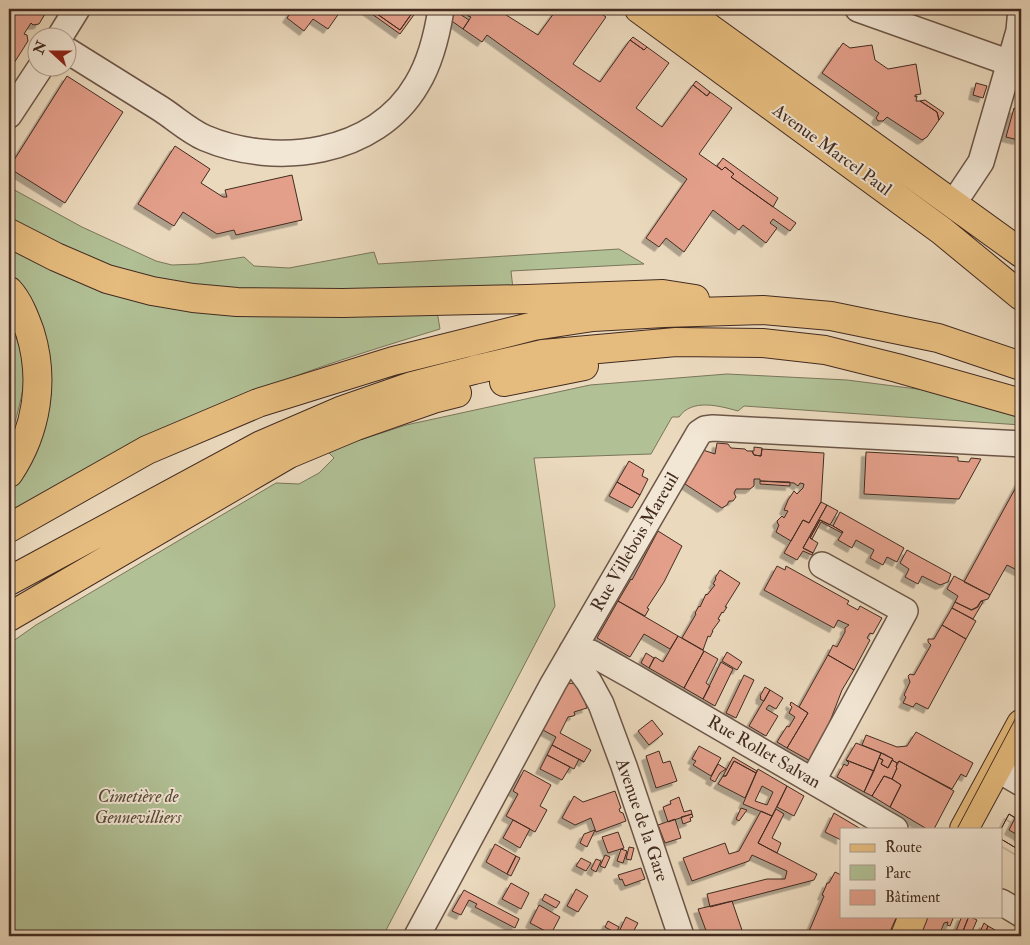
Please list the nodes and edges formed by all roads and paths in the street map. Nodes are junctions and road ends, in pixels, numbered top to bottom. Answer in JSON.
{"nodes":[{"id":1,"x":77,"y":9,"type":"edge"},
{"id":2,"x":441,"y":9,"type":"edge"},
{"id":3,"x":639,"y":9,"type":"edge"},
{"id":4,"x":684,"y":9,"type":"edge"},
{"id":5,"x":858,"y":9,"type":"edge"},
{"id":6,"x":1021,"y":9,"type":"edge"},
{"id":7,"x":65,"y":28,"type":"edge"},
{"id":8,"x":78,"y":57,"type":"edge"},
{"id":9,"x":1010,"y":63,"type":"junction"},
{"id":10,"x":33,"y":78,"type":"edge"},
{"id":11,"x":9,"y":115,"type":"edge"},
{"id":12,"x":952,"y":201,"type":"junction"},
{"id":13,"x":9,"y":233,"type":"edge"},
{"id":14,"x":1021,"y":253,"type":"edge"},
{"id":15,"x":9,"y":291,"type":"edge"},
{"id":16,"x":1021,"y":296,"type":"edge"},
{"id":17,"x":763,"y":310,"type":"junction"},
{"id":18,"x":1021,"y":366,"type":"edge"},
{"id":19,"x":897,"y":368,"type":"junction"},
{"id":20,"x":1021,"y":403,"type":"edge"},
{"id":21,"x":1021,"y":444,"type":"edge"},
{"id":22,"x":9,"y":473,"type":"edge"},
{"id":23,"x":9,"y":528,"type":"edge"},
{"id":24,"x":822,"y":565,"type":"dead end"},
{"id":25,"x":9,"y":581,"type":"edge"},
{"id":26,"x":32,"y":604,"type":"junction"},
{"id":27,"x":9,"y":617,"type":"edge"},
{"id":28,"x":9,"y":622,"type":"edge"},
{"id":29,"x":581,"y":652,"type":"junction"},
{"id":30,"x":632,"y":676,"type":"junction"},
{"id":31,"x":601,"y":704,"type":"junction"},
{"id":32,"x":1021,"y":724,"type":"edge"},
{"id":33,"x":997,"y":769,"type":"junction"},
{"id":34,"x":813,"y":780,"type":"junction"},
{"id":35,"x":1021,"y":783,"type":"edge"},
{"id":36,"x":893,"y":828,"type":"edge"},
{"id":37,"x":965,"y":828,"type":"edge"},
{"id":38,"x":1002,"y":903,"type":"edge"},
{"id":39,"x":1021,"y":914,"type":"edge"},
{"id":40,"x":912,"y":918,"type":"edge"},
{"id":41,"x":417,"y":936,"type":"edge"},
{"id":42,"x":681,"y":936,"type":"edge"},
{"id":43,"x":906,"y":936,"type":"edge"}],
"edges":[{"from":1,"to":7,"type":"street"},
{"from":2,"to":8,"type":"street"},
{"from":3,"to":16,"type":"main road","name":"Avenue Marcel Paul"},
{"from":4,"to":12,"type":"main road","name":"Avenue Marcel Paul"},
{"from":5,"to":9,"type":"street"},
{"from":6,"to":9,"type":"street"},
{"from":9,"to":12,"type":"street"},
{"from":10,"to":11,"type":"street"},
{"from":12,"to":14,"type":"main road","name":"Avenue Marcel Paul"},
{"from":13,"to":17,"type":"main road"},
{"from":15,"to":22,"type":"main road"},
{"from":17,"to":18,"type":"main road"},
{"from":17,"to":23,"type":"main road"},
{"from":19,"to":20,"type":"main road"},
{"from":19,"to":25,"type":"main road"},
{"from":19,"to":26,"type":"main road"},
{"from":21,"to":29,"type":"street","name":"Rue Villebois Mareuil"},
{"from":24,"to":34,"type":"street"},
{"from":26,"to":27,"type":"main road"},
{"from":26,"to":28,"type":"main road"},
{"from":29,"to":30,"type":"street","name":"Rue Rollet Salvan"},
{"from":29,"to":31,"type":"street","name":"Avenue de la Gare"},
{"from":29,"to":41,"type":"street","name":"Rue Villebois Mareuil"},
{"from":30,"to":31,"type":"street"},
{"from":30,"to":34,"type":"street","name":"Rue Rollet Salvan"},
{"from":31,"to":42,"type":"street","name":"Avenue de la Gare"},
{"from":32,"to":33,"type":"main road"},
{"from":33,"to":35,"type":"street"},
{"from":33,"to":37,"type":"main road"},
{"from":34,"to":36,"type":"street","name":"Rue Rollet Salvan"},
{"from":38,"to":39,"type":"street"},
{"from":40,"to":43,"type":"main road"}]}
